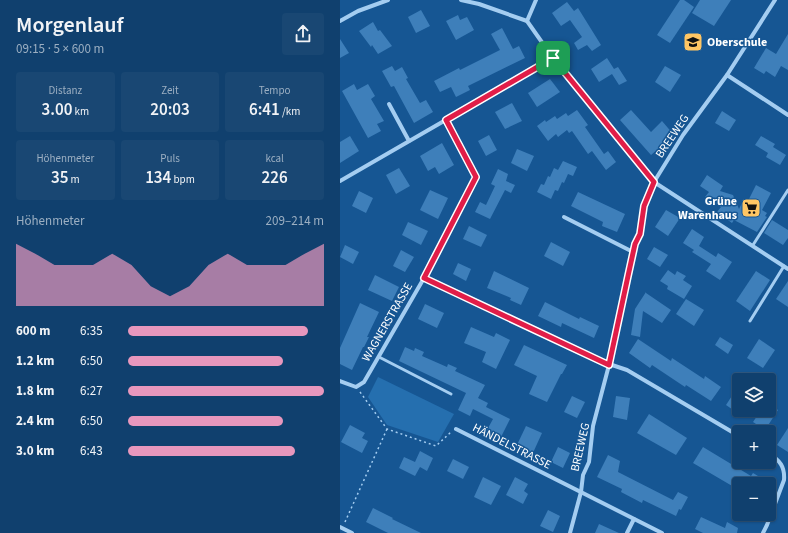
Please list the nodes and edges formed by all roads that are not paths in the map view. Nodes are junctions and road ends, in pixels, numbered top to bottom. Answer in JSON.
{"nodes":[{"id":1,"x":388,"y":0,"type":"edge"},
{"id":2,"x":461,"y":0,"type":"edge"},
{"id":3,"x":536,"y":0,"type":"edge"},
{"id":4,"x":775,"y":0,"type":"edge"},
{"id":5,"x":340,"y":21,"type":"edge"},
{"id":6,"x":527,"y":21,"type":"junction"},
{"id":7,"x":553,"y":58,"type":"junction"},
{"id":8,"x":727,"y":75,"type":"junction"},
{"id":9,"x":389,"y":104,"type":"dead end"},
{"id":10,"x":788,"y":115,"type":"edge"},
{"id":11,"x":446,"y":120,"type":"junction"},
{"id":12,"x":409,"y":141,"type":"junction"},
{"id":13,"x":340,"y":181,"type":"edge"},
{"id":14,"x":654,"y":182,"type":"junction"},
{"id":15,"x":788,"y":190,"type":"edge"},
{"id":16,"x":564,"y":217,"type":"dead end"},
{"id":17,"x":753,"y":245,"type":"junction"},
{"id":18,"x":633,"y":252,"type":"junction"},
{"id":19,"x":786,"y":267,"type":"edge"},
{"id":20,"x":424,"y":278,"type":"junction"},
{"id":21,"x":750,"y":321,"type":"dead end"},
{"id":22,"x":379,"y":358,"type":"junction"},
{"id":23,"x":609,"y":365,"type":"junction"},
{"id":24,"x":340,"y":381,"type":"edge"},
{"id":25,"x":451,"y":394,"type":"dead end"},
{"id":26,"x":456,"y":429,"type":"road end"},
{"id":27,"x":732,"y":432,"type":"edge"},
{"id":28,"x":776,"y":458,"type":"edge"},
{"id":29,"x":581,"y":492,"type":"junction"},
{"id":30,"x":634,"y":519,"type":"junction"},
{"id":31,"x":341,"y":528,"type":"edge"},
{"id":32,"x":352,"y":533,"type":"edge"},
{"id":33,"x":570,"y":533,"type":"edge"},
{"id":34,"x":627,"y":533,"type":"edge"},
{"id":35,"x":662,"y":533,"type":"edge"},
{"id":36,"x":763,"y":533,"type":"edge"}],
"edges":[{"from":1,"to":5,"type":"street"},
{"from":2,"to":6,"type":"street"},
{"from":3,"to":6,"type":"street"},
{"from":4,"to":8,"type":"street","name":"BREEWEG"},
{"from":6,"to":7,"type":"street"},
{"from":7,"to":11,"type":"street"},
{"from":7,"to":14,"type":"street"},
{"from":8,"to":10,"type":"street"},
{"from":8,"to":14,"type":"street","name":"BREEWEG"},
{"from":9,"to":12,"type":"street"},
{"from":11,"to":12,"type":"street"},
{"from":11,"to":20,"type":"street","name":"WAGNERSTRASSE"},
{"from":12,"to":13,"type":"street"},
{"from":14,"to":17,"type":"street"},
{"from":14,"to":18,"type":"street","name":"BREEWEG"},
{"from":15,"to":17,"type":"lane"},
{"from":16,"to":18,"type":"street"},
{"from":17,"to":19,"type":"street"},
{"from":18,"to":23,"type":"street","name":"BREEWEG"},
{"from":19,"to":21,"type":"lane"},
{"from":20,"to":22,"type":"street","name":"WAGNERSTRASSE"},
{"from":20,"to":23,"type":"street"},
{"from":22,"to":24,"type":"street","name":"WAGNERSTRASSE"},
{"from":22,"to":25,"type":"lane"},
{"from":23,"to":27,"type":"street"},
{"from":23,"to":29,"type":"street","name":"BREEWEG"},
{"from":26,"to":29,"type":"street","name":"HÄNDELSTRASSE"},
{"from":28,"to":36,"type":"street"},
{"from":29,"to":30,"type":"street","name":"HÄNDELSTRASSE"},
{"from":29,"to":33,"type":"street","name":"BREEWEG"},
{"from":30,"to":34,"type":"street"},
{"from":30,"to":35,"type":"street","name":"HÄNDELSTRASSE"},
{"from":31,"to":32,"type":"street"}]}
